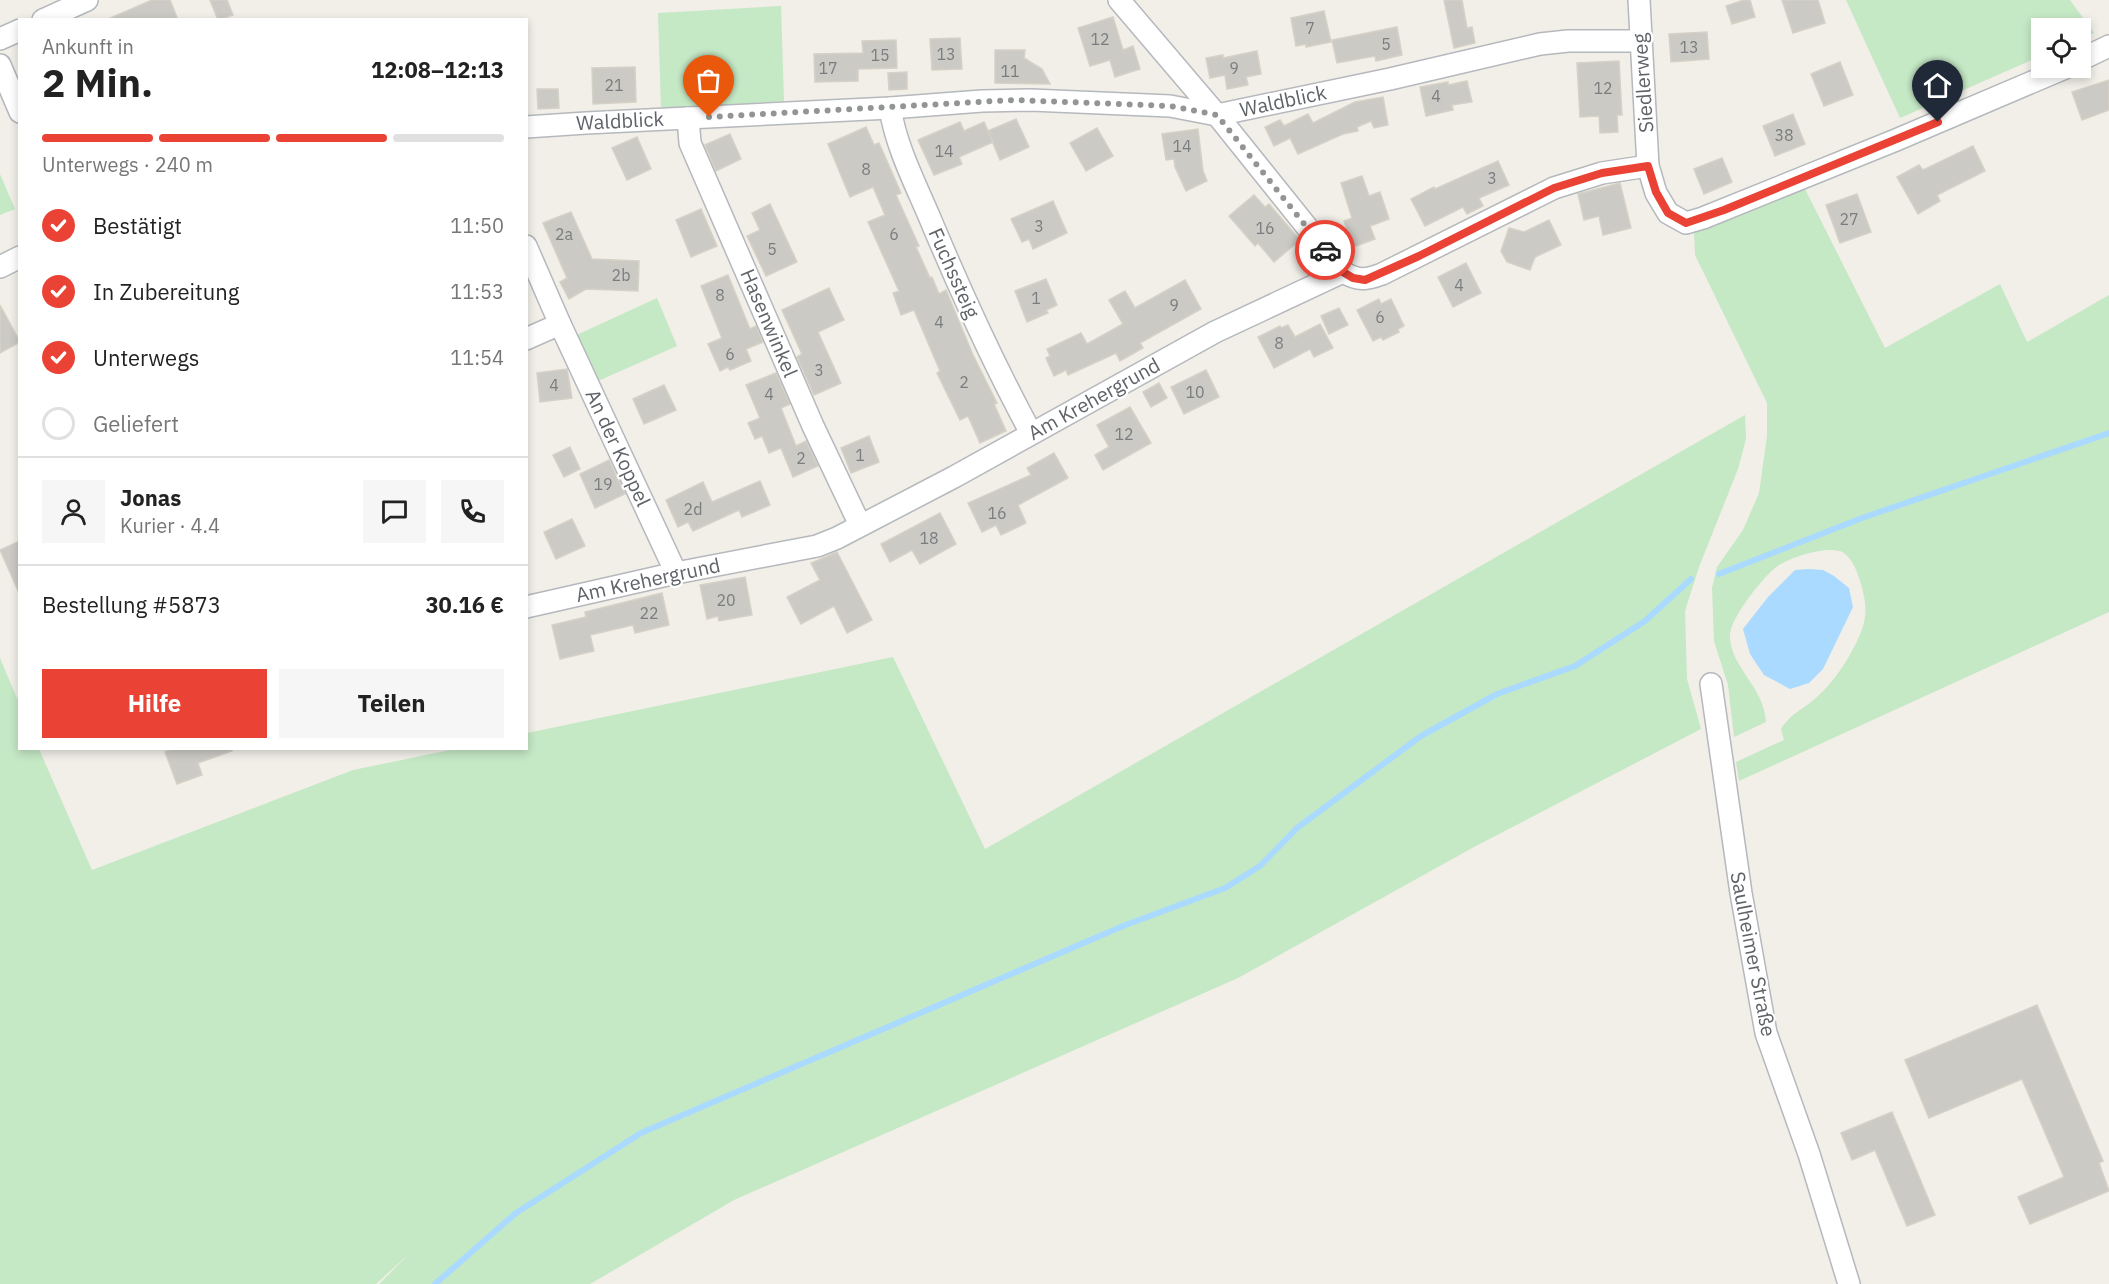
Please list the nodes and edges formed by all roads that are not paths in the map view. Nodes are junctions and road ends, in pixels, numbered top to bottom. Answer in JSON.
{"nodes":[{"id":1,"x":87,"y":0,"type":"edge"},
{"id":2,"x":1119,"y":0,"type":"edge"},
{"id":3,"x":1639,"y":0,"type":"edge"},
{"id":4,"x":47,"y":18,"type":"edge"},
{"id":5,"x":18,"y":31,"type":"edge"},
{"id":6,"x":0,"y":39,"type":"edge"},
{"id":7,"x":1640,"y":41,"type":"junction"},
{"id":8,"x":2109,"y":46,"type":"edge"},
{"id":9,"x":2091,"y":55,"type":"edge"},
{"id":10,"x":0,"y":65,"type":"edge"},
{"id":11,"x":2042,"y":78,"type":"edge"},
{"id":12,"x":18,"y":107,"type":"edge"},
{"id":13,"x":890,"y":108,"type":"junction"},
{"id":14,"x":1217,"y":115,"type":"junction"},
{"id":15,"x":688,"y":118,"type":"junction"},
{"id":16,"x":528,"y":128,"type":"edge"},
{"id":17,"x":1648,"y":166,"type":"junction"},
{"id":18,"x":528,"y":251,"type":"edge"},
{"id":19,"x":18,"y":258,"type":"edge"},
{"id":20,"x":0,"y":267,"type":"edge"},
{"id":21,"x":1343,"y":272,"type":"junction"},
{"id":22,"x":560,"y":324,"type":"junction"},
{"id":23,"x":528,"y":338,"type":"edge"},
{"id":24,"x":1030,"y":433,"type":"junction"},
{"id":25,"x":860,"y":525,"type":"junction"},
{"id":26,"x":676,"y":573,"type":"junction"},
{"id":27,"x":528,"y":607,"type":"edge"},
{"id":28,"x":1711,"y":684,"type":"dead end"},
{"id":29,"x":1849,"y":1284,"type":"edge"}],
"edges":[{"from":1,"to":4,"type":"street"},
{"from":2,"to":14,"type":"street"},
{"from":3,"to":7,"type":"street","name":"Siedlerweg"},
{"from":5,"to":6,"type":"street"},
{"from":7,"to":14,"type":"street","name":"Waldblick"},
{"from":7,"to":17,"type":"street","name":"Siedlerweg"},
{"from":8,"to":9,"type":"street"},
{"from":10,"to":12,"type":"street"},
{"from":11,"to":17,"type":"street","name":"Siedlerweg"},
{"from":13,"to":14,"type":"street","name":"Waldblick"},
{"from":13,"to":15,"type":"street","name":"Waldblick"},
{"from":13,"to":24,"type":"street","name":"Fuchssteig"},
{"from":14,"to":21,"type":"street"},
{"from":15,"to":16,"type":"street","name":"Waldblick"},
{"from":15,"to":25,"type":"street","name":"Hasenwinkel"},
{"from":17,"to":21,"type":"street"},
{"from":18,"to":22,"type":"street","name":"An der Koppel"},
{"from":19,"to":20,"type":"street"},
{"from":21,"to":24,"type":"street","name":"Am Krehergrund"},
{"from":22,"to":23,"type":"street"},
{"from":22,"to":26,"type":"street","name":"An der Koppel"},
{"from":24,"to":25,"type":"street","name":"Am Krehergrund"},
{"from":25,"to":26,"type":"street","name":"Am Krehergrund"},
{"from":26,"to":27,"type":"street","name":"Am Krehergrund"},
{"from":28,"to":29,"type":"street","name":"Saulheimer Straße"}]}
